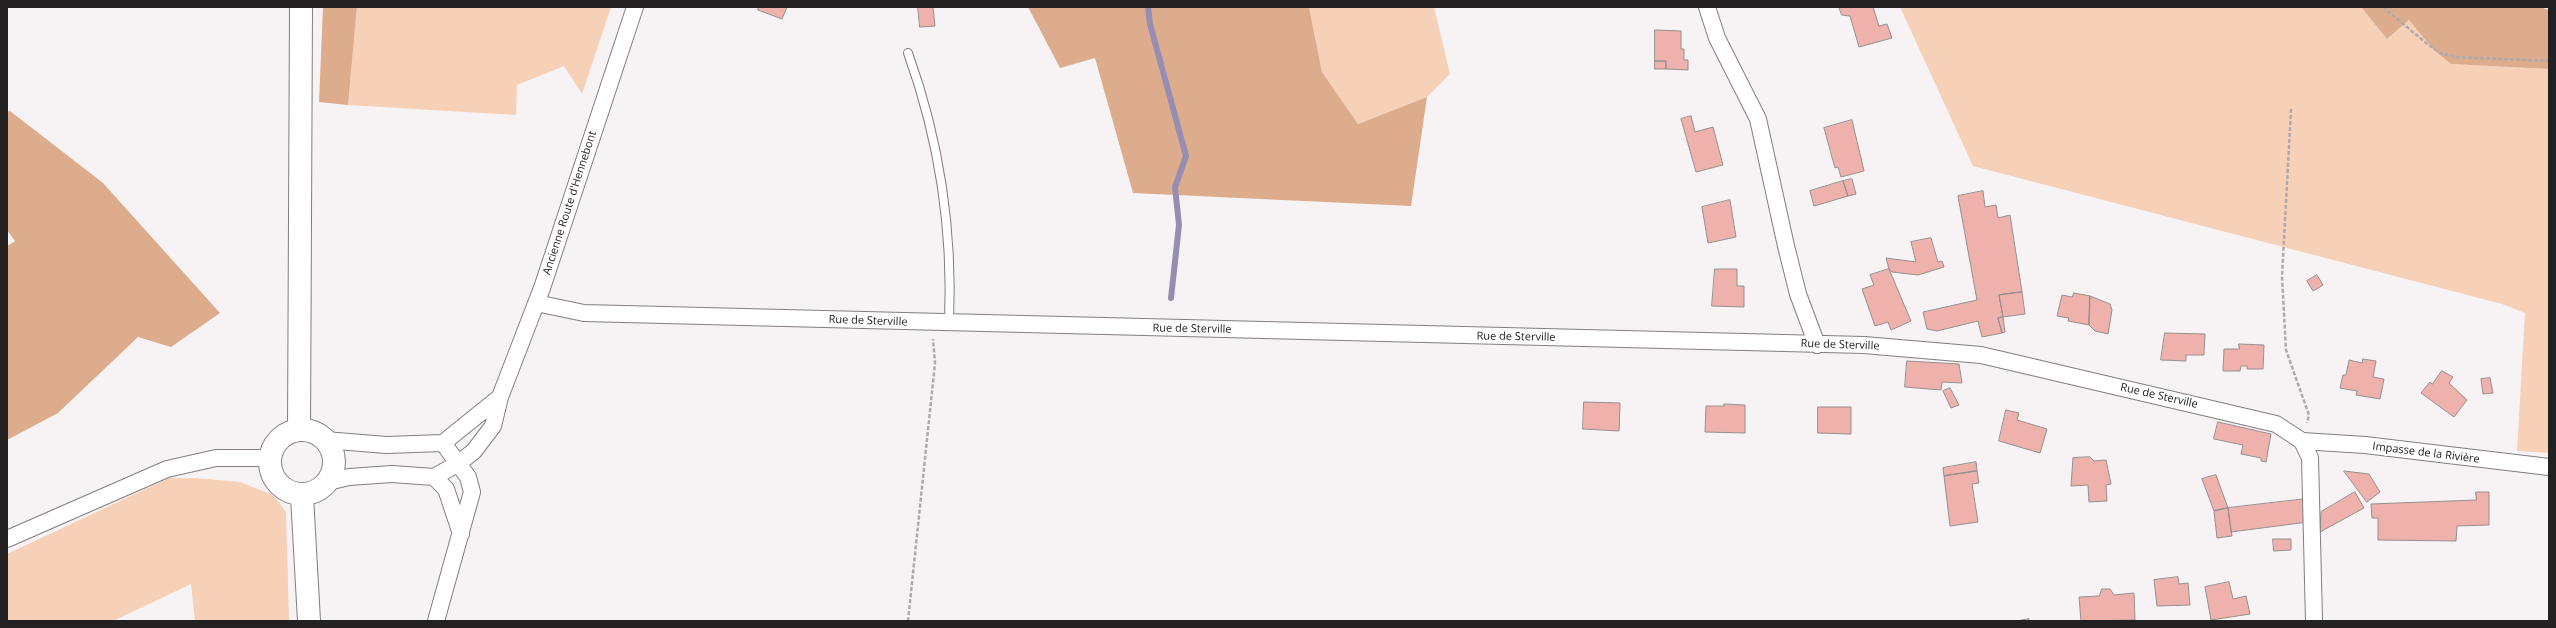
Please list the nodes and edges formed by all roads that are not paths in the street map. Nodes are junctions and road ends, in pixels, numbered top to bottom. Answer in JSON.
{"nodes":[{"id":1,"x":301,"y":7,"type":"edge"},
{"id":2,"x":635,"y":7,"type":"edge"},
{"id":3,"x":1707,"y":7,"type":"edge"},
{"id":4,"x":908,"y":53,"type":"dead end"},
{"id":5,"x":536,"y":303,"type":"junction"},
{"id":6,"x":949,"y":323,"type":"junction"},
{"id":7,"x":1817,"y":344,"type":"junction"},
{"id":8,"x":500,"y":397,"type":"junction"},
{"id":9,"x":299,"y":430,"type":"junction"},
{"id":10,"x":325,"y":440,"type":"junction"},
{"id":11,"x":2302,"y":441,"type":"junction"},
{"id":12,"x":443,"y":443,"type":"junction"},
{"id":13,"x":270,"y":458,"type":"junction"},
{"id":14,"x":459,"y":463,"type":"junction"},
{"id":15,"x":2549,"y":467,"type":"edge"},
{"id":16,"x":434,"y":477,"type":"junction"},
{"id":17,"x":328,"y":482,"type":"junction"},
{"id":18,"x":302,"y":496,"type":"junction"},
{"id":19,"x":460,"y":534,"type":"junction"},
{"id":20,"x":7,"y":539,"type":"edge"},
{"id":21,"x":309,"y":621,"type":"edge"},
{"id":22,"x":436,"y":621,"type":"edge"},
{"id":23,"x":2314,"y":621,"type":"edge"}],
"edges":[{"from":1,"to":9,"type":"main road"},
{"from":2,"to":5,"type":"street","name":"Ancienne Route d'Hennebont"},
{"from":3,"to":7,"type":"street"},
{"from":4,"to":6,"type":"lane"},
{"from":5,"to":6,"type":"street","name":"Rue de Sterville"},
{"from":5,"to":8,"type":"street","name":"Ancienne Route d'Hennebont"},
{"from":6,"to":7,"type":"street","name":"Rue de Sterville"},
{"from":7,"to":11,"type":"street","name":"Rue de Sterville"},
{"from":8,"to":12,"type":"street"},
{"from":8,"to":14,"type":"street","name":"Ancienne Route d'Hennebont"},
{"from":9,"to":10,"type":"main road"},
{"from":9,"to":13,"type":"main road"},
{"from":10,"to":12,"type":"street"},
{"from":10,"to":17,"type":"main road"},
{"from":11,"to":15,"type":"street","name":"Impasse de la Rivière"},
{"from":11,"to":23,"type":"street"},
{"from":12,"to":14,"type":"street"},
{"from":13,"to":18,"type":"main road"},
{"from":13,"to":20,"type":"street"},
{"from":14,"to":16,"type":"street","name":"Ancienne Route d'Hennebont"},
{"from":14,"to":19,"type":"street"},
{"from":16,"to":17,"type":"street"},
{"from":16,"to":19,"type":"street"},
{"from":17,"to":18,"type":"main road"},
{"from":18,"to":21,"type":"main road"},
{"from":19,"to":22,"type":"street"}]}
